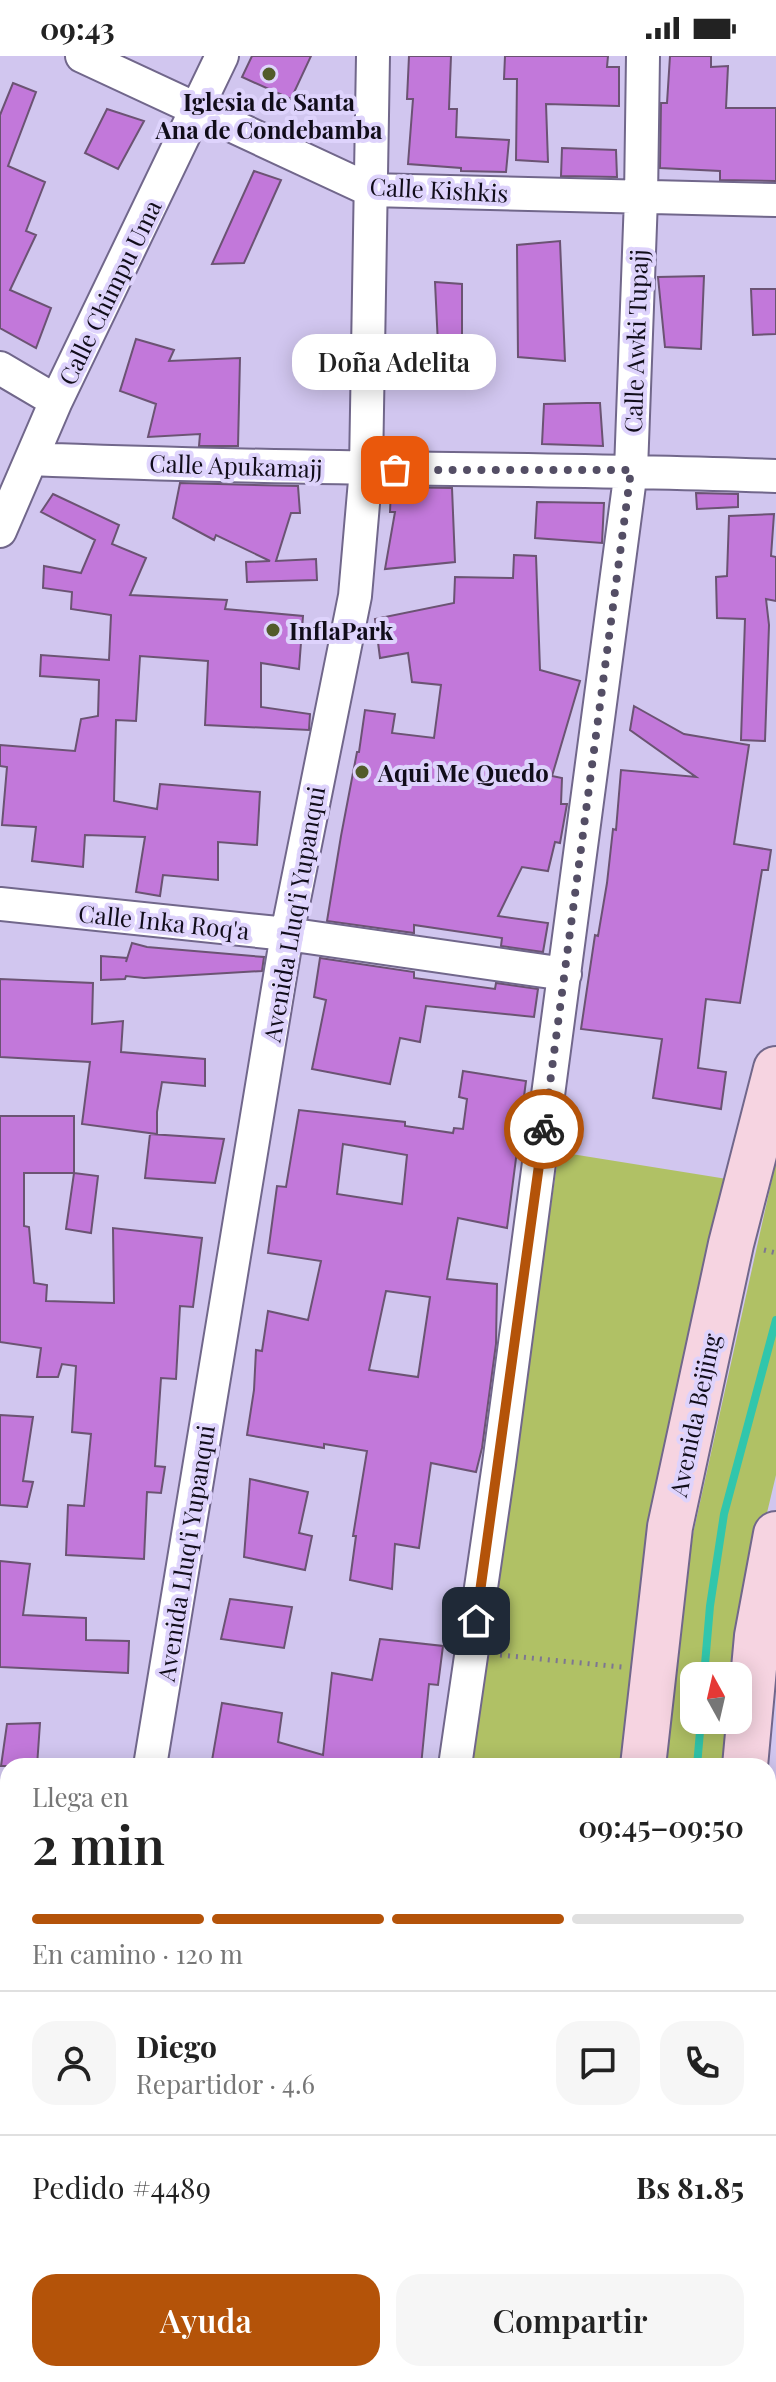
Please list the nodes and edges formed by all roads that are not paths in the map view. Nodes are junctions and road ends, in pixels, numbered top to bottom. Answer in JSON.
{"nodes":[{"id":1,"x":82,"y":56,"type":"edge"},
{"id":2,"x":222,"y":56,"type":"edge"},
{"id":3,"x":373,"y":56,"type":"edge"},
{"id":4,"x":643,"y":56,"type":"edge"},
{"id":5,"x":197,"y":110,"type":"junction"},
{"id":6,"x":370,"y":190,"type":"junction"},
{"id":7,"x":641,"y":198,"type":"junction"},
{"id":8,"x":776,"y":200,"type":"edge"},
{"id":9,"x":0,"y":368,"type":"edge"},
{"id":10,"x":56,"y":401,"type":"junction"},
{"id":11,"x":31,"y":459,"type":"junction"},
{"id":12,"x":366,"y":469,"type":"junction"},
{"id":13,"x":631,"y":470,"type":"junction"},
{"id":14,"x":776,"y":476,"type":"edge"},
{"id":15,"x":0,"y":531,"type":"edge"},
{"id":16,"x":0,"y":904,"type":"edge"},
{"id":17,"x":287,"y":934,"type":"junction"},
{"id":18,"x":565,"y":974,"type":"junction"},
{"id":19,"x":776,"y":1069,"type":"edge"},
{"id":20,"x":776,"y":1534,"type":"edge"},
{"id":21,"x":767,"y":1637,"type":"edge"},
{"id":22,"x":151,"y":1758,"type":"edge"},
{"id":23,"x":456,"y":1758,"type":"edge"},
{"id":24,"x":644,"y":1758,"type":"edge"},
{"id":25,"x":746,"y":1758,"type":"edge"}],
"edges":[{"from":1,"to":5,"type":"street","name":"Calle Kishkis"},
{"from":2,"to":5,"type":"street","name":"Calle Chimpu Uma"},
{"from":3,"to":6,"type":"street","name":"Avenida Lluq'i Yupanqui"},
{"from":4,"to":7,"type":"street","name":"Calle Awki Tupajj"},
{"from":5,"to":6,"type":"street","name":"Calle Kishkis"},
{"from":5,"to":10,"type":"street","name":"Calle Chimpu Uma"},
{"from":6,"to":7,"type":"street","name":"Calle Kishkis"},
{"from":6,"to":12,"type":"street","name":"Avenida Lluq'i Yupanqui"},
{"from":7,"to":8,"type":"street","name":"Calle Kishkis"},
{"from":7,"to":13,"type":"street","name":"Calle Awki Tupajj"},
{"from":9,"to":10,"type":"street"},
{"from":10,"to":11,"type":"street","name":"Calle Chimpu Uma"},
{"from":11,"to":12,"type":"street","name":"Calle Apukamajj"},
{"from":11,"to":15,"type":"street","name":"Calle Chimpu Uma"},
{"from":12,"to":13,"type":"street","name":"Calle Apukamajj"},
{"from":12,"to":17,"type":"street","name":"Avenida Lluq'i Yupanqui"},
{"from":13,"to":14,"type":"street","name":"Calle Apukamajj"},
{"from":13,"to":18,"type":"street","name":"Calle Awki Tupajj"},
{"from":16,"to":17,"type":"street","name":"Calle Inka Roq'a"},
{"from":17,"to":18,"type":"street","name":"Calle Inka Roq'a"},
{"from":17,"to":22,"type":"street","name":"Avenida Lluq'i Yupanqui"},
{"from":18,"to":23,"type":"street","name":"Calle Awki Tupajj"},
{"from":19,"to":24,"type":"main road","name":"Avenida Beijing"},
{"from":20,"to":21,"type":"main road"},
{"from":21,"to":25,"type":"main road"}]}
